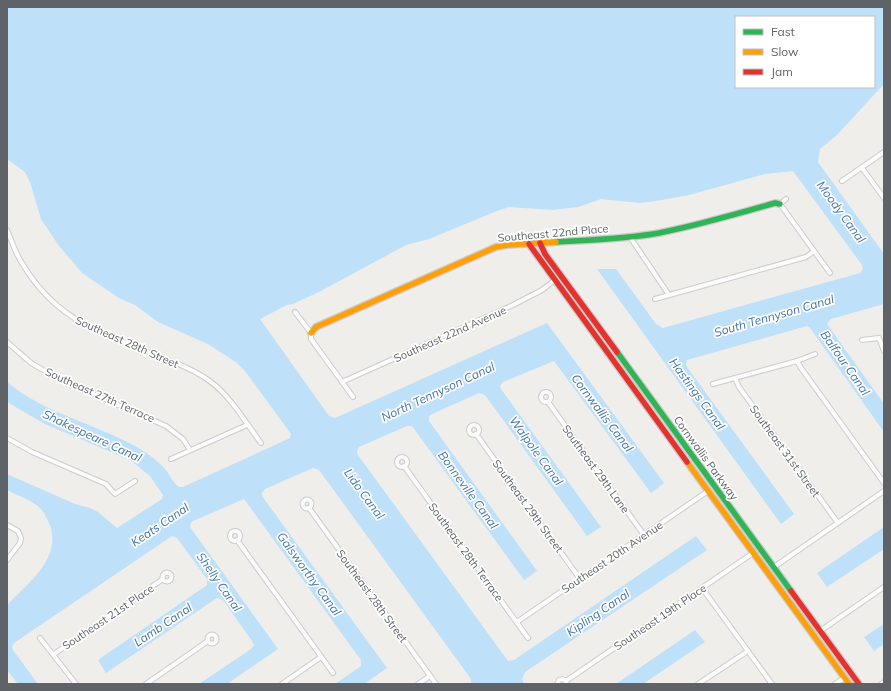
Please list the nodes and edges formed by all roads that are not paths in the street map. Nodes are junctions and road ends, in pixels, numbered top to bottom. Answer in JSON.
{"nodes":[{"id":1,"x":884,"y":152,"type":"edge"},
{"id":2,"x":862,"y":168,"type":"junction"},
{"id":3,"x":842,"y":181,"type":"dead end"},
{"id":4,"x":884,"y":198,"type":"edge"},
{"id":5,"x":786,"y":199,"type":"dead end"},
{"id":6,"x":780,"y":204,"type":"junction"},
{"id":7,"x":7,"y":230,"type":"edge"},
{"id":8,"x":630,"y":237,"type":"junction"},
{"id":9,"x":540,"y":243,"type":"junction"},
{"id":10,"x":529,"y":244,"type":"junction"},
{"id":11,"x":814,"y":251,"type":"junction"},
{"id":12,"x":830,"y":273,"type":"dead end"},
{"id":13,"x":555,"y":280,"type":"junction"},
{"id":14,"x":669,"y":295,"type":"junction"},
{"id":15,"x":655,"y":299,"type":"dead end"},
{"id":16,"x":294,"y":312,"type":"dead end"},
{"id":17,"x":310,"y":333,"type":"junction"},
{"id":18,"x":884,"y":335,"type":"edge"},
{"id":19,"x":879,"y":338,"type":"junction"},
{"id":20,"x":862,"y":340,"type":"dead end"},
{"id":21,"x":7,"y":342,"type":"edge"},
{"id":22,"x":884,"y":351,"type":"edge"},
{"id":23,"x":815,"y":354,"type":"dead end"},
{"id":24,"x":797,"y":361,"type":"junction"},
{"id":25,"x":735,"y":378,"type":"junction"},
{"id":26,"x":342,"y":382,"type":"junction"},
{"id":27,"x":713,"y":384,"type":"dead end"},
{"id":28,"x":644,"y":389,"type":"junction"},
{"id":29,"x":638,"y":394,"type":"junction"},
{"id":30,"x":353,"y":397,"type":"dead end"},
{"id":31,"x":548,"y":402,"type":"dead end"},
{"id":32,"x":247,"y":425,"type":"junction"},
{"id":33,"x":476,"y":434,"type":"dead end"},
{"id":34,"x":7,"y":438,"type":"edge"},
{"id":35,"x":260,"y":443,"type":"dead end"},
{"id":36,"x":190,"y":450,"type":"junction"},
{"id":37,"x":171,"y":459,"type":"dead end"},
{"id":38,"x":404,"y":466,"type":"dead end"},
{"id":39,"x":135,"y":481,"type":"dead end"},
{"id":40,"x":884,"y":483,"type":"edge"},
{"id":41,"x":714,"y":486,"type":"junction"},
{"id":42,"x":708,"y":491,"type":"junction"},
{"id":43,"x":884,"y":491,"type":"edge"},
{"id":44,"x":309,"y":508,"type":"dead end"},
{"id":45,"x":838,"y":523,"type":"junction"},
{"id":46,"x":7,"y":525,"type":"edge"},
{"id":47,"x":644,"y":535,"type":"junction"},
{"id":48,"x":237,"y":540,"type":"dead end"},
{"id":49,"x":760,"y":548,"type":"junction"},
{"id":50,"x":753,"y":553,"type":"junction"},
{"id":51,"x":7,"y":560,"type":"edge"},
{"id":52,"x":774,"y":568,"type":"junction"},
{"id":53,"x":768,"y":572,"type":"junction"},
{"id":54,"x":163,"y":579,"type":"dead end"},
{"id":55,"x":580,"y":579,"type":"junction"},
{"id":56,"x":884,"y":587,"type":"edge"},
{"id":57,"x":702,"y":588,"type":"junction"},
{"id":58,"x":517,"y":622,"type":"junction"},
{"id":59,"x":820,"y":631,"type":"junction"},
{"id":60,"x":814,"y":635,"type":"junction"},
{"id":61,"x":40,"y":638,"type":"dead end"},
{"id":62,"x":528,"y":638,"type":"dead end"},
{"id":63,"x":208,"y":641,"type":"dead end"},
{"id":64,"x":748,"y":651,"type":"junction"},
{"id":65,"x":54,"y":654,"type":"junction"},
{"id":66,"x":321,"y":657,"type":"junction"},
{"id":67,"x":333,"y":673,"type":"dead end"},
{"id":68,"x":851,"y":673,"type":"junction"},
{"id":69,"x":430,"y":676,"type":"junction"},
{"id":70,"x":844,"y":678,"type":"junction"},
{"id":71,"x":567,"y":682,"type":"edge"},
{"id":72,"x":884,"y":682,"type":"edge"},
{"id":73,"x":76,"y":684,"type":"edge"},
{"id":74,"x":146,"y":684,"type":"edge"},
{"id":75,"x":282,"y":684,"type":"edge"},
{"id":76,"x":418,"y":684,"type":"edge"},
{"id":77,"x":436,"y":684,"type":"edge"},
{"id":78,"x":557,"y":684,"type":"edge"},
{"id":79,"x":698,"y":684,"type":"edge"},
{"id":80,"x":772,"y":684,"type":"edge"},
{"id":81,"x":835,"y":684,"type":"edge"},
{"id":82,"x":849,"y":684,"type":"edge"},
{"id":83,"x":859,"y":684,"type":"edge"},
{"id":84,"x":881,"y":684,"type":"edge"}],
"edges":[{"from":1,"to":2,"type":"street"},
{"from":2,"to":3,"type":"street"},
{"from":2,"to":4,"type":"street"},
{"from":5,"to":6,"type":"street"},
{"from":6,"to":8,"type":"street","name":"Southeast 22nd Place"},
{"from":6,"to":11,"type":"street"},
{"from":7,"to":32,"type":"street","name":"Southeast 28th Street"},
{"from":8,"to":9,"type":"street","name":"Southeast 22nd Place"},
{"from":8,"to":14,"type":"street"},
{"from":9,"to":10,"type":"street","name":"Southeast 22nd Place"},
{"from":9,"to":28,"type":"street","name":"Cornwallis Parkway"},
{"from":10,"to":13,"type":"street","name":"Cornwallis Parkway"},
{"from":10,"to":17,"type":"street","name":"Southeast 22nd Place"},
{"from":11,"to":12,"type":"street"},
{"from":11,"to":14,"type":"street"},
{"from":13,"to":26,"type":"street","name":"Southeast 22nd Avenue"},
{"from":13,"to":29,"type":"street","name":"Cornwallis Parkway"},
{"from":14,"to":15,"type":"street"},
{"from":16,"to":17,"type":"street"},
{"from":17,"to":26,"type":"street"},
{"from":18,"to":19,"type":"street"},
{"from":19,"to":20,"type":"street"},
{"from":19,"to":22,"type":"street"},
{"from":21,"to":36,"type":"street","name":"Southeast 27th Terrace"},
{"from":23,"to":24,"type":"street"},
{"from":24,"to":25,"type":"street"},
{"from":24,"to":40,"type":"street"},
{"from":25,"to":27,"type":"street"},
{"from":25,"to":45,"type":"street","name":"Southeast 31st Street"},
{"from":26,"to":30,"type":"street"},
{"from":28,"to":29,"type":"street"},
{"from":28,"to":41,"type":"street","name":"Cornwallis Parkway"},
{"from":29,"to":42,"type":"street","name":"Cornwallis Parkway"},
{"from":31,"to":47,"type":"street","name":"Southeast 29th Lane"},
{"from":32,"to":35,"type":"street","name":"Southeast 28th Street"},
{"from":32,"to":36,"type":"street"},
{"from":33,"to":55,"type":"street","name":"Southeast 29th Street"},
{"from":34,"to":39,"type":"street"},
{"from":36,"to":37,"type":"street"},
{"from":38,"to":58,"type":"street","name":"Southeast 28th Terrace"},
{"from":41,"to":42,"type":"street"},
{"from":41,"to":49,"type":"street","name":"Cornwallis Parkway"},
{"from":42,"to":47,"type":"street","name":"Southeast 20th Avenue"},
{"from":42,"to":50,"type":"street","name":"Cornwallis Parkway"},
{"from":43,"to":45,"type":"street"},
{"from":44,"to":69,"type":"street","name":"Southeast 28th Street"},
{"from":45,"to":52,"type":"street"},
{"from":46,"to":51,"type":"street"},
{"from":47,"to":55,"type":"street","name":"Southeast 20th Avenue"},
{"from":48,"to":66,"type":"street"},
{"from":49,"to":50,"type":"street"},
{"from":49,"to":52,"type":"street","name":"Cornwallis Parkway"},
{"from":50,"to":53,"type":"street","name":"Cornwallis Parkway"},
{"from":50,"to":57,"type":"street","name":"Southeast 19th Place"},
{"from":52,"to":53,"type":"street"},
{"from":52,"to":59,"type":"street","name":"Cornwallis Parkway"},
{"from":53,"to":60,"type":"street","name":"Cornwallis Parkway"},
{"from":54,"to":65,"type":"street","name":"Southeast 21st Place"},
{"from":55,"to":58,"type":"street","name":"Southeast 20th Avenue"},
{"from":56,"to":59,"type":"street"},
{"from":57,"to":64,"type":"street"},
{"from":57,"to":71,"type":"street","name":"Southeast 19th Place"},
{"from":58,"to":62,"type":"street","name":"Southeast 28th Terrace"},
{"from":59,"to":60,"type":"street"},
{"from":59,"to":68,"type":"street","name":"Cornwallis Parkway"},
{"from":60,"to":70,"type":"street","name":"Cornwallis Parkway"},
{"from":61,"to":65,"type":"street"},
{"from":63,"to":74,"type":"street"},
{"from":64,"to":79,"type":"street"},
{"from":64,"to":80,"type":"street"},
{"from":65,"to":73,"type":"street"},
{"from":66,"to":67,"type":"street"},
{"from":66,"to":75,"type":"street"},
{"from":68,"to":70,"type":"street"},
{"from":68,"to":83,"type":"street","name":"Cornwallis Parkway"},
{"from":69,"to":76,"type":"street"},
{"from":69,"to":77,"type":"street","name":"Southeast 28th Street"},
{"from":70,"to":81,"type":"street"},
{"from":70,"to":82,"type":"street","name":"Cornwallis Parkway"},
{"from":71,"to":78,"type":"street","name":"Southeast 19th Place"},
{"from":72,"to":84,"type":"street"}]}
